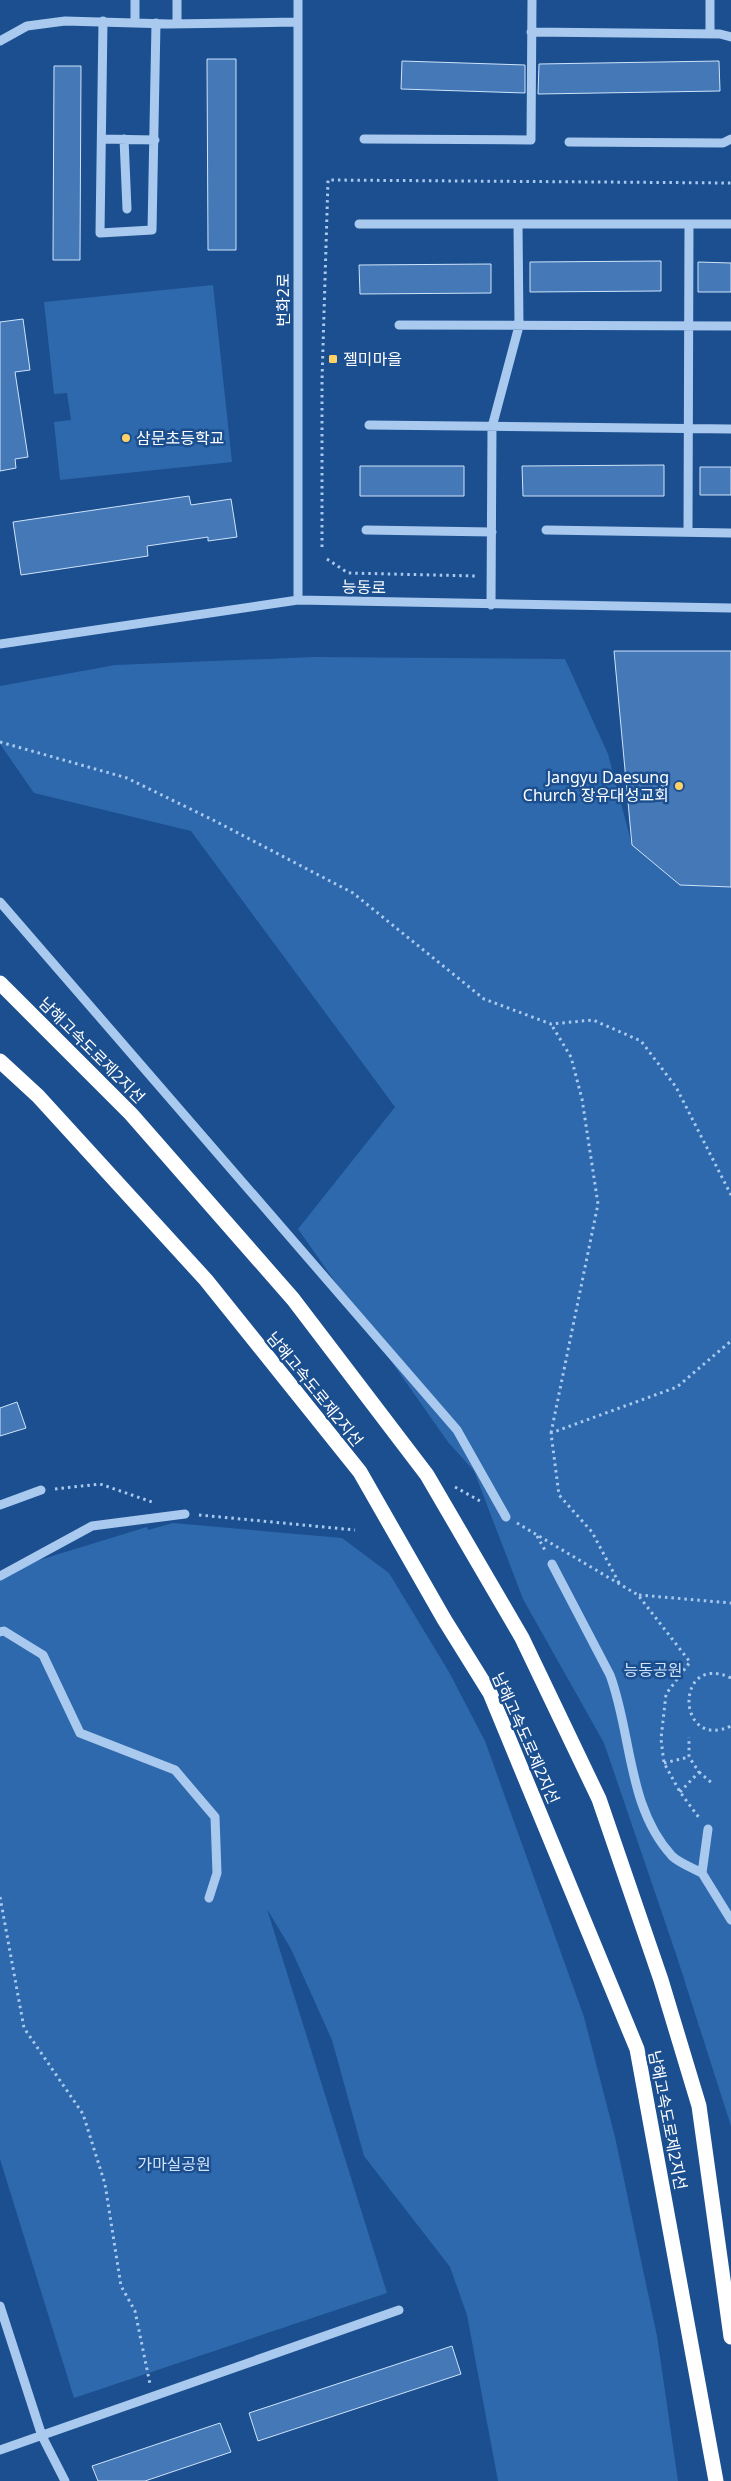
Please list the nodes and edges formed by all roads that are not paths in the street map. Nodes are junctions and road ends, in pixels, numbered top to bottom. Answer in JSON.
{"nodes":[{"id":1,"x":135,"y":0,"type":"edge"},
{"id":2,"x":177,"y":0,"type":"edge"},
{"id":3,"x":298,"y":0,"type":"edge"},
{"id":4,"x":532,"y":0,"type":"edge"},
{"id":5,"x":710,"y":0,"type":"edge"},
{"id":6,"x":103,"y":21,"type":"junction"},
{"id":7,"x":135,"y":22,"type":"junction"},
{"id":8,"x":177,"y":22,"type":"junction"},
{"id":9,"x":298,"y":22,"type":"junction"},
{"id":10,"x":156,"y":23,"type":"junction"},
{"id":11,"x":531,"y":32,"type":"junction"},
{"id":12,"x":710,"y":34,"type":"junction"},
{"id":13,"x":731,"y":37,"type":"edge"},
{"id":14,"x":0,"y":41,"type":"edge"},
{"id":15,"x":102,"y":139,"type":"junction"},
{"id":16,"x":124,"y":139,"type":"junction"},
{"id":17,"x":364,"y":139,"type":"dead end"},
{"id":18,"x":731,"y":139,"type":"edge"},
{"id":19,"x":155,"y":140,"type":"junction"},
{"id":20,"x":569,"y":142,"type":"dead end"},
{"id":21,"x":127,"y":209,"type":"dead end"},
{"id":22,"x":359,"y":224,"type":"dead end"},
{"id":23,"x":518,"y":224,"type":"junction"},
{"id":24,"x":689,"y":224,"type":"junction"},
{"id":25,"x":731,"y":224,"type":"edge"},
{"id":26,"x":399,"y":325,"type":"dead end"},
{"id":27,"x":519,"y":326,"type":"junction"},
{"id":28,"x":689,"y":326,"type":"junction"},
{"id":29,"x":731,"y":326,"type":"edge"},
{"id":30,"x":369,"y":425,"type":"dead end"},
{"id":31,"x":492,"y":427,"type":"junction"},
{"id":32,"x":688,"y":429,"type":"junction"},
{"id":33,"x":731,"y":429,"type":"edge"},
{"id":34,"x":366,"y":530,"type":"dead end"},
{"id":35,"x":546,"y":530,"type":"dead end"},
{"id":36,"x":492,"y":532,"type":"junction"},
{"id":37,"x":688,"y":532,"type":"junction"},
{"id":38,"x":731,"y":533,"type":"edge"},
{"id":39,"x":298,"y":600,"type":"junction"},
{"id":40,"x":491,"y":605,"type":"junction"},
{"id":41,"x":731,"y":608,"type":"edge"},
{"id":42,"x":0,"y":644,"type":"edge"},
{"id":43,"x":0,"y":902,"type":"edge"},
{"id":44,"x":0,"y":983,"type":"edge"},
{"id":45,"x":0,"y":1061,"type":"edge"},
{"id":46,"x":41,"y":1490,"type":"road end"},
{"id":47,"x":0,"y":1505,"type":"edge"},
{"id":48,"x":185,"y":1514,"type":"road end"},
{"id":49,"x":506,"y":1517,"type":"road end"},
{"id":50,"x":552,"y":1564,"type":"road end"},
{"id":51,"x":0,"y":1576,"type":"edge"},
{"id":52,"x":0,"y":1632,"type":"edge"},
{"id":53,"x":708,"y":1829,"type":"road end"},
{"id":54,"x":702,"y":1873,"type":"junction"},
{"id":55,"x":209,"y":1898,"type":"dead end"},
{"id":56,"x":731,"y":1920,"type":"edge"},
{"id":57,"x":0,"y":2306,"type":"edge"},
{"id":58,"x":399,"y":2310,"type":"dead end"},
{"id":59,"x":731,"y":2337,"type":"edge"},
{"id":60,"x":42,"y":2436,"type":"junction"},
{"id":61,"x":0,"y":2450,"type":"edge"},
{"id":62,"x":65,"y":2481,"type":"edge"},
{"id":63,"x":716,"y":2481,"type":"edge"}],
"edges":[{"from":1,"to":7,"type":"street"},
{"from":2,"to":8,"type":"street"},
{"from":3,"to":9,"type":"street","name":"번화2로"},
{"from":4,"to":11,"type":"street"},
{"from":5,"to":12,"type":"street"},
{"from":6,"to":7,"type":"street"},
{"from":6,"to":14,"type":"street"},
{"from":6,"to":15,"type":"street"},
{"from":7,"to":10,"type":"street"},
{"from":8,"to":9,"type":"street"},
{"from":8,"to":10,"type":"street"},
{"from":9,"to":39,"type":"street","name":"번화2로"},
{"from":10,"to":19,"type":"street"},
{"from":11,"to":12,"type":"street"},
{"from":11,"to":17,"type":"street"},
{"from":12,"to":13,"type":"street"},
{"from":15,"to":16,"type":"street"},
{"from":15,"to":19,"type":"street"},
{"from":16,"to":19,"type":"street"},
{"from":16,"to":21,"type":"street"},
{"from":18,"to":20,"type":"street"},
{"from":22,"to":23,"type":"street"},
{"from":23,"to":24,"type":"street"},
{"from":23,"to":27,"type":"street"},
{"from":24,"to":25,"type":"street"},
{"from":24,"to":28,"type":"street"},
{"from":26,"to":27,"type":"street"},
{"from":27,"to":28,"type":"street"},
{"from":27,"to":31,"type":"street"},
{"from":28,"to":29,"type":"street"},
{"from":28,"to":32,"type":"street"},
{"from":30,"to":31,"type":"street"},
{"from":31,"to":32,"type":"street"},
{"from":31,"to":36,"type":"street"},
{"from":32,"to":33,"type":"street"},
{"from":32,"to":37,"type":"street"},
{"from":34,"to":36,"type":"street"},
{"from":35,"to":37,"type":"street"},
{"from":36,"to":40,"type":"street"},
{"from":37,"to":38,"type":"street"},
{"from":39,"to":40,"type":"street","name":"능동로"},
{"from":39,"to":42,"type":"street","name":"능동로"},
{"from":40,"to":41,"type":"street","name":"능동로"},
{"from":43,"to":49,"type":"street"},
{"from":44,"to":59,"type":"highway","name":"남해고속도로제2지선"},
{"from":45,"to":63,"type":"highway","name":"남해고속도로제2지선"},
{"from":46,"to":47,"type":"street"},
{"from":48,"to":51,"type":"street"},
{"from":50,"to":54,"type":"street"},
{"from":52,"to":55,"type":"street"},
{"from":53,"to":54,"type":"street"},
{"from":54,"to":56,"type":"street"},
{"from":57,"to":60,"type":"street"},
{"from":58,"to":60,"type":"street"},
{"from":60,"to":61,"type":"street"},
{"from":60,"to":62,"type":"street"}]}
